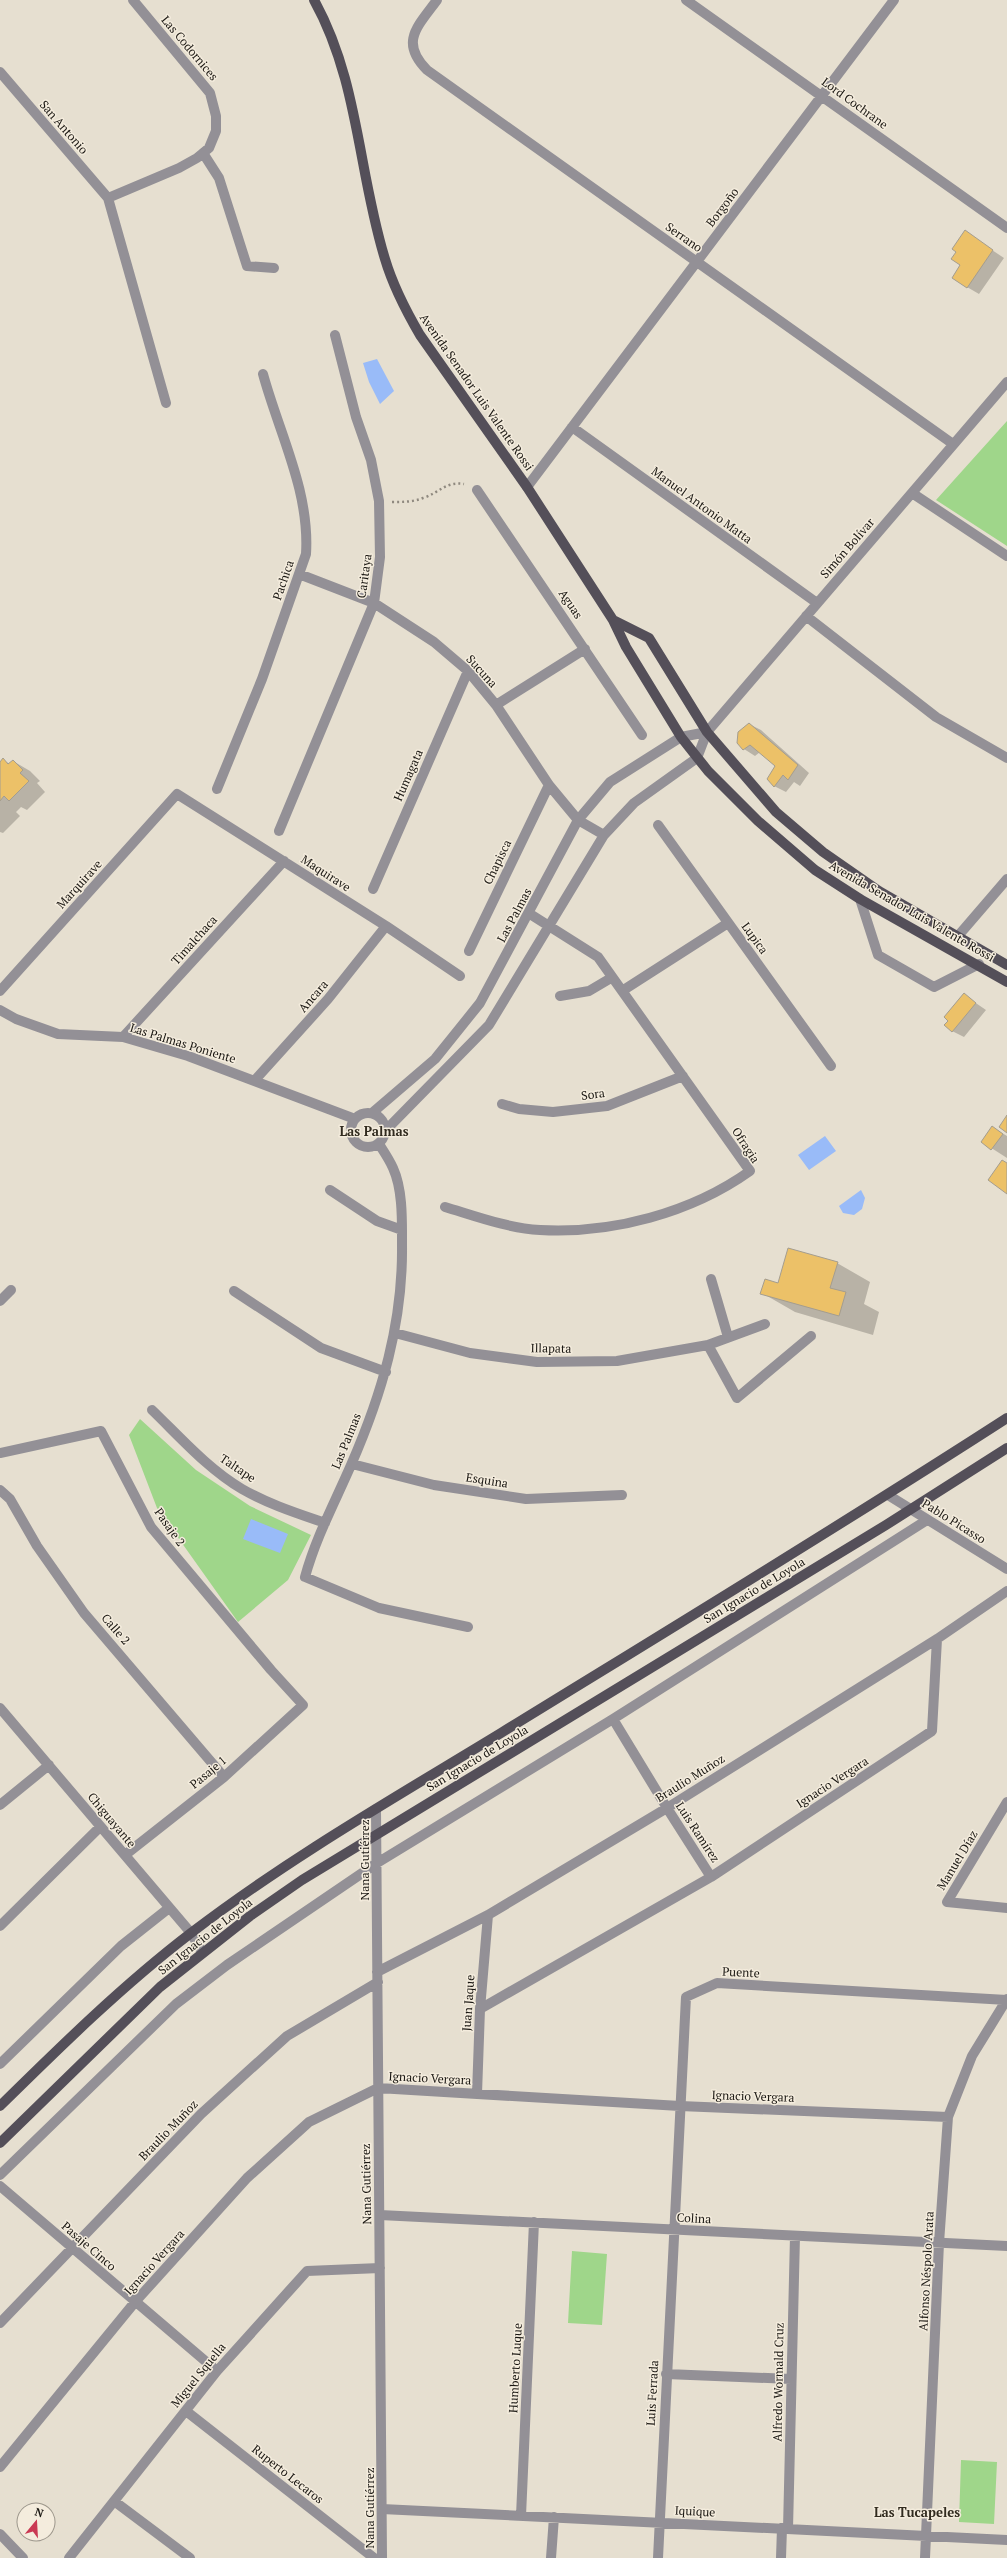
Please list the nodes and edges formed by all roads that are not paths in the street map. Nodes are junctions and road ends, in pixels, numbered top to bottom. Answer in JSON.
{"nodes":[{"id":1,"x":133,"y":0,"type":"edge"},
{"id":2,"x":314,"y":0,"type":"edge"},
{"id":3,"x":437,"y":0,"type":"edge"},
{"id":4,"x":686,"y":0,"type":"edge"},
{"id":5,"x":894,"y":0,"type":"edge"},
{"id":6,"x":0,"y":72,"type":"edge"},
{"id":7,"x":822,"y":95,"type":"junction"},
{"id":8,"x":203,"y":153,"type":"junction"},
{"id":9,"x":108,"y":198,"type":"junction"},
{"id":10,"x":1007,"y":228,"type":"edge"},
{"id":11,"x":697,"y":262,"type":"junction"},
{"id":12,"x":274,"y":268,"type":"dead end"},
{"id":13,"x":335,"y":335,"type":"dead end"},
{"id":14,"x":262,"y":374,"type":"dead end"},
{"id":15,"x":1007,"y":382,"type":"edge"},
{"id":16,"x":166,"y":403,"type":"dead end"},
{"id":17,"x":572,"y":427,"type":"junction"},
{"id":18,"x":953,"y":444,"type":"junction"},
{"id":19,"x":527,"y":487,"type":"junction"},
{"id":20,"x":477,"y":490,"type":"road end"},
{"id":21,"x":912,"y":493,"type":"junction"},
{"id":22,"x":1007,"y":556,"type":"edge"},
{"id":23,"x":299,"y":574,"type":"junction"},
{"id":24,"x":374,"y":603,"type":"junction"},
{"id":25,"x":817,"y":603,"type":"junction"},
{"id":26,"x":806,"y":616,"type":"junction"},
{"id":27,"x":613,"y":620,"type":"junction"},
{"id":28,"x":586,"y":649,"type":"junction"},
{"id":29,"x":468,"y":672,"type":"junction"},
{"id":30,"x":496,"y":705,"type":"junction"},
{"id":31,"x":707,"y":732,"type":"junction"},
{"id":32,"x":642,"y":735,"type":"dead end"},
{"id":33,"x":681,"y":737,"type":"junction"},
{"id":34,"x":697,"y":758,"type":"junction"},
{"id":35,"x":1007,"y":758,"type":"edge"},
{"id":36,"x":549,"y":784,"type":"junction"},
{"id":37,"x":217,"y":789,"type":"dead end"},
{"id":38,"x":177,"y":794,"type":"joint"},
{"id":39,"x":578,"y":820,"type":"junction"},
{"id":40,"x":658,"y":825,"type":"dead end"},
{"id":41,"x":278,"y":831,"type":"dead end"},
{"id":42,"x":604,"y":835,"type":"junction"},
{"id":43,"x":284,"y":861,"type":"junction"},
{"id":44,"x":1007,"y":879,"type":"edge"},
{"id":45,"x":373,"y":889,"type":"dead end"},
{"id":46,"x":860,"y":899,"type":"junction"},
{"id":47,"x":530,"y":914,"type":"junction"},
{"id":48,"x":728,"y":923,"type":"junction"},
{"id":49,"x":386,"y":926,"type":"junction"},
{"id":50,"x":551,"y":926,"type":"junction"},
{"id":51,"x":958,"y":936,"type":"junction"},
{"id":52,"x":469,"y":951,"type":"dead end"},
{"id":53,"x":979,"y":964,"type":"junction"},
{"id":54,"x":1007,"y":965,"type":"edge"},
{"id":55,"x":460,"y":976,"type":"dead end"},
{"id":56,"x":612,"y":978,"type":"junction"},
{"id":57,"x":1007,"y":982,"type":"edge"},
{"id":58,"x":0,"y":991,"type":"edge"},
{"id":59,"x":622,"y":991,"type":"junction"},
{"id":60,"x":560,"y":996,"type":"dead end"},
{"id":61,"x":0,"y":1010,"type":"edge"},
{"id":62,"x":124,"y":1037,"type":"junction"},
{"id":63,"x":831,"y":1066,"type":"dead end"},
{"id":64,"x":683,"y":1076,"type":"junction"},
{"id":65,"x":255,"y":1080,"type":"junction"},
{"id":66,"x":502,"y":1104,"type":"dead end"},
{"id":67,"x":372,"y":1113,"type":"junction"},
{"id":68,"x":355,"y":1119,"type":"junction"},
{"id":69,"x":386,"y":1130,"type":"junction"},
{"id":70,"x":379,"y":1144,"type":"junction"},
{"id":71,"x":330,"y":1190,"type":"dead end"},
{"id":72,"x":445,"y":1207,"type":"dead end"},
{"id":73,"x":402,"y":1230,"type":"junction"},
{"id":74,"x":711,"y":1279,"type":"dead end"},
{"id":75,"x":11,"y":1290,"type":"dead end"},
{"id":76,"x":234,"y":1291,"type":"dead end"},
{"id":77,"x":0,"y":1301,"type":"edge"},
{"id":78,"x":765,"y":1324,"type":"dead end"},
{"id":79,"x":395,"y":1333,"type":"junction"},
{"id":80,"x":811,"y":1336,"type":"dead end"},
{"id":81,"x":728,"y":1337,"type":"junction"},
{"id":82,"x":708,"y":1345,"type":"junction"},
{"id":83,"x":386,"y":1372,"type":"junction"},
{"id":84,"x":152,"y":1410,"type":"dead end"},
{"id":85,"x":1007,"y":1418,"type":"edge"},
{"id":86,"x":1007,"y":1448,"type":"edge"},
{"id":87,"x":0,"y":1453,"type":"edge"},
{"id":88,"x":352,"y":1464,"type":"junction"},
{"id":89,"x":0,"y":1490,"type":"edge"},
{"id":90,"x":622,"y":1495,"type":"dead end"},
{"id":91,"x":888,"y":1495,"type":"junction"},
{"id":92,"x":911,"y":1510,"type":"junction"},
{"id":93,"x":927,"y":1520,"type":"junction"},
{"id":94,"x":324,"y":1523,"type":"junction"},
{"id":95,"x":1007,"y":1569,"type":"edge"},
{"id":96,"x":1007,"y":1591,"type":"edge"},
{"id":97,"x":468,"y":1627,"type":"dead end"},
{"id":98,"x":937,"y":1640,"type":"junction"},
{"id":99,"x":304,"y":1705,"type":"joint"},
{"id":100,"x":0,"y":1708,"type":"edge"},
{"id":101,"x":613,"y":1719,"type":"junction"},
{"id":102,"x":49,"y":1765,"type":"junction"},
{"id":103,"x":224,"y":1777,"type":"junction"},
{"id":104,"x":1007,"y":1802,"type":"edge"},
{"id":105,"x":0,"y":1805,"type":"edge"},
{"id":106,"x":666,"y":1808,"type":"junction"},
{"id":107,"x":376,"y":1809,"type":"junction"},
{"id":108,"x":100,"y":1827,"type":"junction"},
{"id":109,"x":376,"y":1834,"type":"junction"},
{"id":110,"x":125,"y":1855,"type":"junction"},
{"id":111,"x":376,"y":1863,"type":"junction"},
{"id":112,"x":712,"y":1877,"type":"junction"},
{"id":113,"x":169,"y":1908,"type":"junction"},
{"id":114,"x":1007,"y":1908,"type":"edge"},
{"id":115,"x":488,"y":1915,"type":"junction"},
{"id":116,"x":0,"y":1926,"type":"edge"},
{"id":117,"x":190,"y":1933,"type":"junction"},
{"id":118,"x":202,"y":1952,"type":"junction"},
{"id":119,"x":378,"y":1977,"type":"junction"},
{"id":120,"x":1007,"y":2000,"type":"edge"},
{"id":121,"x":480,"y":2009,"type":"junction"},
{"id":122,"x":0,"y":2064,"type":"edge"},
{"id":123,"x":378,"y":2088,"type":"junction"},
{"id":124,"x":477,"y":2094,"type":"junction"},
{"id":125,"x":0,"y":2106,"type":"edge"},
{"id":126,"x":680,"y":2106,"type":"junction"},
{"id":127,"x":948,"y":2117,"type":"junction"},
{"id":128,"x":0,"y":2143,"type":"edge"},
{"id":129,"x":0,"y":2175,"type":"edge"},
{"id":130,"x":0,"y":2186,"type":"edge"},
{"id":131,"x":380,"y":2215,"type":"junction"},
{"id":132,"x":534,"y":2222,"type":"junction"},
{"id":133,"x":673,"y":2230,"type":"junction"},
{"id":134,"x":795,"y":2236,"type":"junction"},
{"id":135,"x":939,"y":2242,"type":"junction"},
{"id":136,"x":1007,"y":2246,"type":"edge"},
{"id":137,"x":73,"y":2249,"type":"junction"},
{"id":138,"x":380,"y":2268,"type":"junction"},
{"id":139,"x":135,"y":2302,"type":"junction"},
{"id":140,"x":0,"y":2323,"type":"edge"},
{"id":141,"x":217,"y":2371,"type":"junction"},
{"id":142,"x":666,"y":2374,"type":"junction"},
{"id":143,"x":791,"y":2379,"type":"junction"},
{"id":144,"x":186,"y":2411,"type":"junction"},
{"id":145,"x":0,"y":2467,"type":"edge"},
{"id":146,"x":114,"y":2501,"type":"junction"},
{"id":147,"x":382,"y":2509,"type":"junction"},
{"id":148,"x":521,"y":2516,"type":"junction"},
{"id":149,"x":554,"y":2517,"type":"junction"},
{"id":150,"x":659,"y":2522,"type":"junction"},
{"id":151,"x":785,"y":2529,"type":"junction"},
{"id":152,"x":0,"y":2534,"type":"edge"},
{"id":153,"x":926,"y":2536,"type":"junction"},
{"id":154,"x":1007,"y":2540,"type":"edge"},
{"id":155,"x":23,"y":2558,"type":"edge"},
{"id":156,"x":69,"y":2558,"type":"edge"},
{"id":157,"x":190,"y":2558,"type":"edge"},
{"id":158,"x":374,"y":2558,"type":"edge"},
{"id":159,"x":382,"y":2558,"type":"edge"},
{"id":160,"x":551,"y":2558,"type":"edge"},
{"id":161,"x":658,"y":2558,"type":"edge"},
{"id":162,"x":781,"y":2558,"type":"edge"},
{"id":163,"x":925,"y":2558,"type":"edge"}],
"edges":[{"from":1,"to":8,"type":"street","name":"Las Codornices"},
{"from":2,"to":19,"type":"main road","name":"Avenida Senador Luis Valente Rossi"},
{"from":3,"to":11,"type":"street","name":"Serrano"},
{"from":4,"to":7,"type":"street","name":"Lord Cochrane"},
{"from":5,"to":7,"type":"street","name":"Borgoño"},
{"from":6,"to":9,"type":"street","name":"San Antonio"},
{"from":7,"to":10,"type":"street","name":"Lord Cochrane"},
{"from":7,"to":11,"type":"street","name":"Borgoño"},
{"from":8,"to":9,"type":"street","name":"Las Codornices"},
{"from":8,"to":12,"type":"street"},
{"from":9,"to":16,"type":"street"},
{"from":11,"to":17,"type":"street","name":"Borgoño"},
{"from":11,"to":18,"type":"street","name":"Serrano"},
{"from":13,"to":24,"type":"street","name":"Caritaya"},
{"from":14,"to":23,"type":"street","name":"Pachica"},
{"from":15,"to":18,"type":"street","name":"Simón Bolívar"},
{"from":17,"to":19,"type":"street","name":"Borgoño"},
{"from":17,"to":25,"type":"street","name":"Manuel Antonio Matta"},
{"from":18,"to":21,"type":"street","name":"Simón Bolívar"},
{"from":19,"to":27,"type":"main road","name":"Avenida Senador Luis Valente Rossi"},
{"from":20,"to":28,"type":"street","name":"Aguas"},
{"from":21,"to":22,"type":"street"},
{"from":21,"to":25,"type":"street","name":"Simón Bolívar"},
{"from":23,"to":24,"type":"street","name":"Sucuna"},
{"from":23,"to":37,"type":"street","name":"Pachica"},
{"from":24,"to":29,"type":"street","name":"Sucuna"},
{"from":24,"to":41,"type":"street","name":"Caritaya"},
{"from":25,"to":26,"type":"street","name":"Simón Bolívar"},
{"from":26,"to":31,"type":"street","name":"Simón Bolívar"},
{"from":26,"to":35,"type":"street"},
{"from":27,"to":31,"type":"main road","name":"Avenida Senador Luis Valente Rossi"},
{"from":27,"to":33,"type":"main road","name":"Avenida Senador Luis Valente Rossi"},
{"from":28,"to":30,"type":"street"},
{"from":28,"to":32,"type":"street","name":"Aguas"},
{"from":29,"to":30,"type":"street","name":"Sucuna"},
{"from":29,"to":45,"type":"street","name":"Humagata"},
{"from":30,"to":36,"type":"street","name":"Sucuna"},
{"from":31,"to":33,"type":"street"},
{"from":31,"to":34,"type":"street","name":"Simón Bolívar"},
{"from":31,"to":51,"type":"main road","name":"Avenida Senador Luis Valente Rossi"},
{"from":33,"to":34,"type":"main road","name":"Avenida Senador Luis Valente Rossi"},
{"from":33,"to":39,"type":"street","name":"Las Palmas"},
{"from":34,"to":42,"type":"street"},
{"from":34,"to":46,"type":"main road","name":"Avenida Senador Luis Valente Rossi"},
{"from":36,"to":39,"type":"street","name":"Sucuna"},
{"from":36,"to":52,"type":"street","name":"Chapisca"},
{"from":38,"to":43,"type":"street","name":"Maquirave"},
{"from":38,"to":58,"type":"street","name":"Marquirave"},
{"from":39,"to":42,"type":"street","name":"Sucuna"},
{"from":39,"to":47,"type":"street","name":"Las Palmas"},
{"from":40,"to":48,"type":"street","name":"Lupica"},
{"from":42,"to":50,"type":"street"},
{"from":43,"to":49,"type":"street","name":"Maquirave"},
{"from":43,"to":62,"type":"street","name":"Timalchaca"},
{"from":44,"to":51,"type":"street"},
{"from":46,"to":53,"type":"main road","name":"Avenida Senador Luis Valente Rossi"},
{"from":46,"to":53,"type":"street"},
{"from":47,"to":50,"type":"street","name":"Ofragia"},
{"from":47,"to":67,"type":"street","name":"Las Palmas"},
{"from":48,"to":59,"type":"street"},
{"from":48,"to":63,"type":"street","name":"Lupica"},
{"from":49,"to":55,"type":"street","name":"Maquirave"},
{"from":49,"to":65,"type":"street","name":"Ancara"},
{"from":50,"to":56,"type":"street","name":"Ofragia"},
{"from":50,"to":69,"type":"street"},
{"from":51,"to":54,"type":"main road","name":"Avenida Senador Luis Valente Rossi"},
{"from":53,"to":57,"type":"main road","name":"Avenida Senador Luis Valente Rossi"},
{"from":56,"to":59,"type":"street","name":"Ofragia"},
{"from":56,"to":60,"type":"street"},
{"from":59,"to":64,"type":"street","name":"Ofragia"},
{"from":61,"to":62,"type":"street","name":"Las Palmas Poniente"},
{"from":62,"to":65,"type":"street","name":"Las Palmas Poniente"},
{"from":64,"to":66,"type":"street","name":"Sora"},
{"from":64,"to":72,"type":"street","name":"Ofragia"},
{"from":65,"to":68,"type":"street","name":"Las Palmas Poniente"},
{"from":67,"to":68,"type":"street","name":"Las Palmas"},
{"from":67,"to":69,"type":"street"},
{"from":68,"to":70,"type":"street"},
{"from":69,"to":70,"type":"street"},
{"from":70,"to":73,"type":"street","name":"Las Palmas"},
{"from":71,"to":73,"type":"street"},
{"from":73,"to":79,"type":"street","name":"Las Palmas"},
{"from":74,"to":81,"type":"street"},
{"from":75,"to":77,"type":"street"},
{"from":76,"to":83,"type":"street"},
{"from":78,"to":81,"type":"street","name":"Illapata"},
{"from":79,"to":82,"type":"street","name":"Illapata"},
{"from":79,"to":83,"type":"street","name":"Las Palmas"},
{"from":80,"to":82,"type":"street"},
{"from":81,"to":82,"type":"street","name":"Illapata"},
{"from":83,"to":88,"type":"street","name":"Las Palmas"},
{"from":84,"to":94,"type":"street","name":"Taltape"},
{"from":85,"to":91,"type":"main road","name":"San Ignacio de Loyola"},
{"from":86,"to":92,"type":"main road","name":"San Ignacio de Loyola"},
{"from":87,"to":99,"type":"street","name":"Pasaje 2"},
{"from":88,"to":90,"type":"street","name":"Esquina"},
{"from":88,"to":94,"type":"street","name":"Las Palmas"},
{"from":89,"to":103,"type":"street","name":"Calle 2"},
{"from":91,"to":92,"type":"street","name":"Pablo Picasso"},
{"from":91,"to":107,"type":"main road","name":"San Ignacio de Loyola"},
{"from":92,"to":93,"type":"street","name":"Pablo Picasso"},
{"from":92,"to":109,"type":"main road","name":"San Ignacio de Loyola"},
{"from":93,"to":95,"type":"street","name":"Pablo Picasso"},
{"from":93,"to":101,"type":"street"},
{"from":94,"to":97,"type":"street","name":"Las Palmas"},
{"from":96,"to":98,"type":"street","name":"Braulio Muñoz"},
{"from":98,"to":106,"type":"street","name":"Braulio Muñoz"},
{"from":98,"to":112,"type":"street","name":"Ignacio Vergara"},
{"from":99,"to":103,"type":"street","name":"Pasaje 1"},
{"from":100,"to":102,"type":"street","name":"Chiguayante"},
{"from":101,"to":106,"type":"street","name":"Luis Ramírez"},
{"from":101,"to":111,"type":"street"},
{"from":102,"to":105,"type":"street"},
{"from":102,"to":108,"type":"street","name":"Chiguayante"},
{"from":103,"to":110,"type":"street","name":"Pasaje 1"},
{"from":104,"to":114,"type":"street","name":"Manuel Díaz"},
{"from":106,"to":112,"type":"street","name":"Luis Ramírez"},
{"from":106,"to":115,"type":"street","name":"Braulio Muñoz"},
{"from":107,"to":109,"type":"street","name":"Nana Gutiérrez"},
{"from":107,"to":117,"type":"main road","name":"San Ignacio de Loyola"},
{"from":108,"to":110,"type":"street","name":"Chiguayante"},
{"from":108,"to":116,"type":"street"},
{"from":109,"to":111,"type":"street","name":"Nana Gutiérrez"},
{"from":109,"to":118,"type":"main road","name":"San Ignacio de Loyola"},
{"from":110,"to":113,"type":"street","name":"Chiguayante"},
{"from":111,"to":119,"type":"street","name":"Nana Gutiérrez"},
{"from":111,"to":129,"type":"street"},
{"from":112,"to":121,"type":"street","name":"Ignacio Vergara"},
{"from":113,"to":117,"type":"street","name":"Chiguayante"},
{"from":113,"to":122,"type":"street"},
{"from":115,"to":119,"type":"street","name":"Braulio Muñoz"},
{"from":115,"to":121,"type":"street","name":"Juan Jaque"},
{"from":117,"to":118,"type":"street","name":"Chiguayante"},
{"from":117,"to":125,"type":"main road","name":"San Ignacio de Loyola"},
{"from":118,"to":128,"type":"main road","name":"San Ignacio de Loyola"},
{"from":119,"to":123,"type":"street","name":"Nana Gutiérrez"},
{"from":119,"to":137,"type":"street","name":"Braulio Muñoz"},
{"from":120,"to":126,"type":"street","name":"Puente"},
{"from":120,"to":127,"type":"street","name":"Alfonso Néspolo Arata"},
{"from":121,"to":124,"type":"street","name":"Juan Jaque"},
{"from":123,"to":124,"type":"street","name":"Ignacio Vergara"},
{"from":123,"to":131,"type":"street","name":"Nana Gutiérrez"},
{"from":123,"to":139,"type":"street","name":"Ignacio Vergara"},
{"from":124,"to":126,"type":"street","name":"Ignacio Vergara"},
{"from":126,"to":127,"type":"street","name":"Ignacio Vergara"},
{"from":126,"to":133,"type":"street","name":"Puente"},
{"from":127,"to":135,"type":"street","name":"Alfonso Néspolo Arata"},
{"from":130,"to":137,"type":"street","name":"Pasaje Cinco"},
{"from":131,"to":132,"type":"street","name":"Colina"},
{"from":131,"to":138,"type":"street","name":"Nana Gutiérrez"},
{"from":132,"to":133,"type":"street","name":"Colina"},
{"from":132,"to":148,"type":"street","name":"Humberto Luque"},
{"from":133,"to":134,"type":"street","name":"Colina"},
{"from":133,"to":142,"type":"street","name":"Luis Ferrada"},
{"from":134,"to":135,"type":"street","name":"Colina"},
{"from":134,"to":143,"type":"street","name":"Alfredo Wormald Cruz"},
{"from":135,"to":136,"type":"street","name":"Colina"},
{"from":135,"to":153,"type":"street","name":"Alfonso Néspolo Arata"},
{"from":137,"to":139,"type":"street","name":"Pasaje Cinco"},
{"from":137,"to":140,"type":"street","name":"Braulio Muñoz"},
{"from":138,"to":141,"type":"street","name":"Miguel Squella"},
{"from":138,"to":147,"type":"street","name":"Nana Gutiérrez"},
{"from":139,"to":141,"type":"street","name":"Pasaje Cinco"},
{"from":139,"to":145,"type":"street","name":"Ignacio Vergara"},
{"from":141,"to":144,"type":"street","name":"Miguel Squella"},
{"from":142,"to":143,"type":"street"},
{"from":142,"to":150,"type":"street","name":"Luis Ferrada"},
{"from":143,"to":151,"type":"street","name":"Alfredo Wormald Cruz"},
{"from":144,"to":146,"type":"street","name":"Miguel Squella"},
{"from":144,"to":158,"type":"street","name":"Ruperto Lecaros"},
{"from":146,"to":156,"type":"street","name":"Miguel Squella"},
{"from":146,"to":157,"type":"street"},
{"from":147,"to":148,"type":"street","name":"Iquique"},
{"from":147,"to":159,"type":"street","name":"Nana Gutiérrez"},
{"from":148,"to":149,"type":"street","name":"Iquique"},
{"from":149,"to":150,"type":"street","name":"Iquique"},
{"from":149,"to":160,"type":"street"},
{"from":150,"to":151,"type":"street","name":"Iquique"},
{"from":150,"to":161,"type":"street","name":"Luis Ferrada"},
{"from":151,"to":153,"type":"street","name":"Iquique"},
{"from":151,"to":162,"type":"street","name":"Alfredo Wormald Cruz"},
{"from":152,"to":155,"type":"street"},
{"from":153,"to":154,"type":"street","name":"Iquique"},
{"from":153,"to":163,"type":"street","name":"Alfonso Néspolo Arata"}]}
